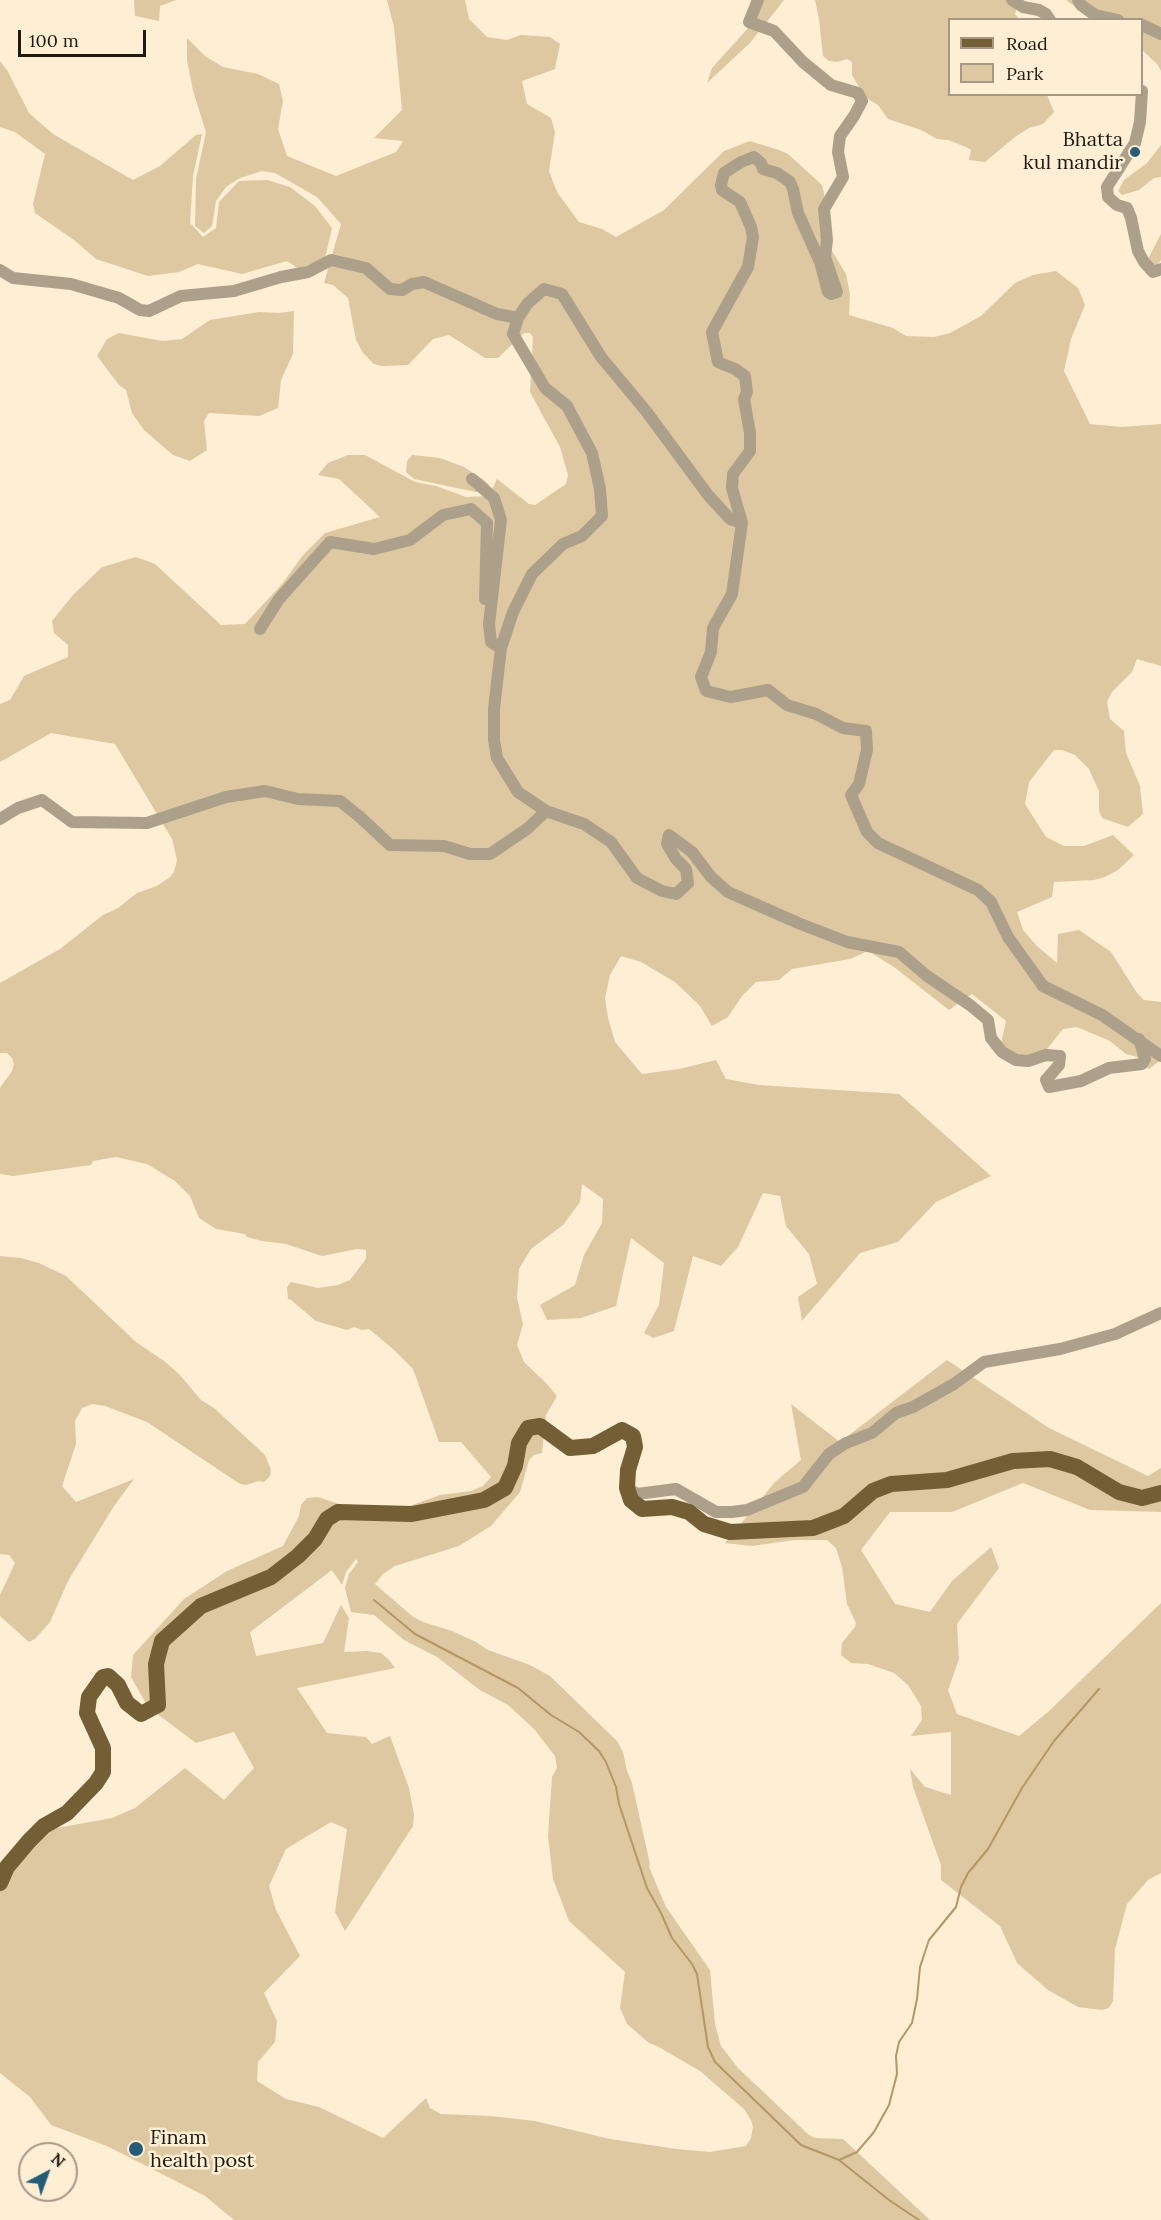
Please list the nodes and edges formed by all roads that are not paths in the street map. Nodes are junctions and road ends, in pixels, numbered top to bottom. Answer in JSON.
{"nodes":[{"id":1,"x":758,"y":0,"type":"edge"},
{"id":2,"x":1012,"y":0,"type":"edge"},
{"id":3,"x":1078,"y":0,"type":"edge"},
{"id":4,"x":1049,"y":18,"type":"edge"},
{"id":5,"x":1109,"y":18,"type":"edge"},
{"id":6,"x":1143,"y":25,"type":"edge"},
{"id":7,"x":1161,"y":34,"type":"edge"},
{"id":8,"x":1142,"y":96,"type":"edge"},
{"id":9,"x":1161,"y":269,"type":"edge"},
{"id":10,"x":0,"y":270,"type":"edge"},
{"id":11,"x":518,"y":318,"type":"junction"},
{"id":12,"x":472,"y":479,"type":"dead end"},
{"id":13,"x":742,"y":523,"type":"junction"},
{"id":14,"x":489,"y":624,"type":"junction"},
{"id":15,"x":260,"y":629,"type":"dead end"},
{"id":16,"x":501,"y":648,"type":"junction"},
{"id":17,"x":546,"y":811,"type":"junction"},
{"id":18,"x":0,"y":819,"type":"edge"},
{"id":19,"x":1139,"y":1039,"type":"junction"},
{"id":20,"x":1161,"y":1056,"type":"edge"},
{"id":21,"x":1161,"y":1313,"type":"edge"},
{"id":22,"x":627,"y":1488,"type":"junction"},
{"id":23,"x":1161,"y":1493,"type":"edge"},
{"id":24,"x":0,"y":1883,"type":"edge"}],
"edges":[{"from":1,"to":13,"type":"street"},
{"from":2,"to":4,"type":"street"},
{"from":3,"to":5,"type":"street"},
{"from":6,"to":7,"type":"street"},
{"from":8,"to":9,"type":"street"},
{"from":10,"to":11,"type":"street"},
{"from":11,"to":13,"type":"street"},
{"from":11,"to":16,"type":"street"},
{"from":12,"to":14,"type":"street"},
{"from":13,"to":19,"type":"street"},
{"from":14,"to":15,"type":"street"},
{"from":14,"to":16,"type":"street"},
{"from":16,"to":17,"type":"street"},
{"from":17,"to":18,"type":"street"},
{"from":17,"to":19,"type":"street"},
{"from":19,"to":20,"type":"street"},
{"from":21,"to":22,"type":"street"},
{"from":22,"to":23,"type":"main road"},
{"from":22,"to":24,"type":"main road"}]}
